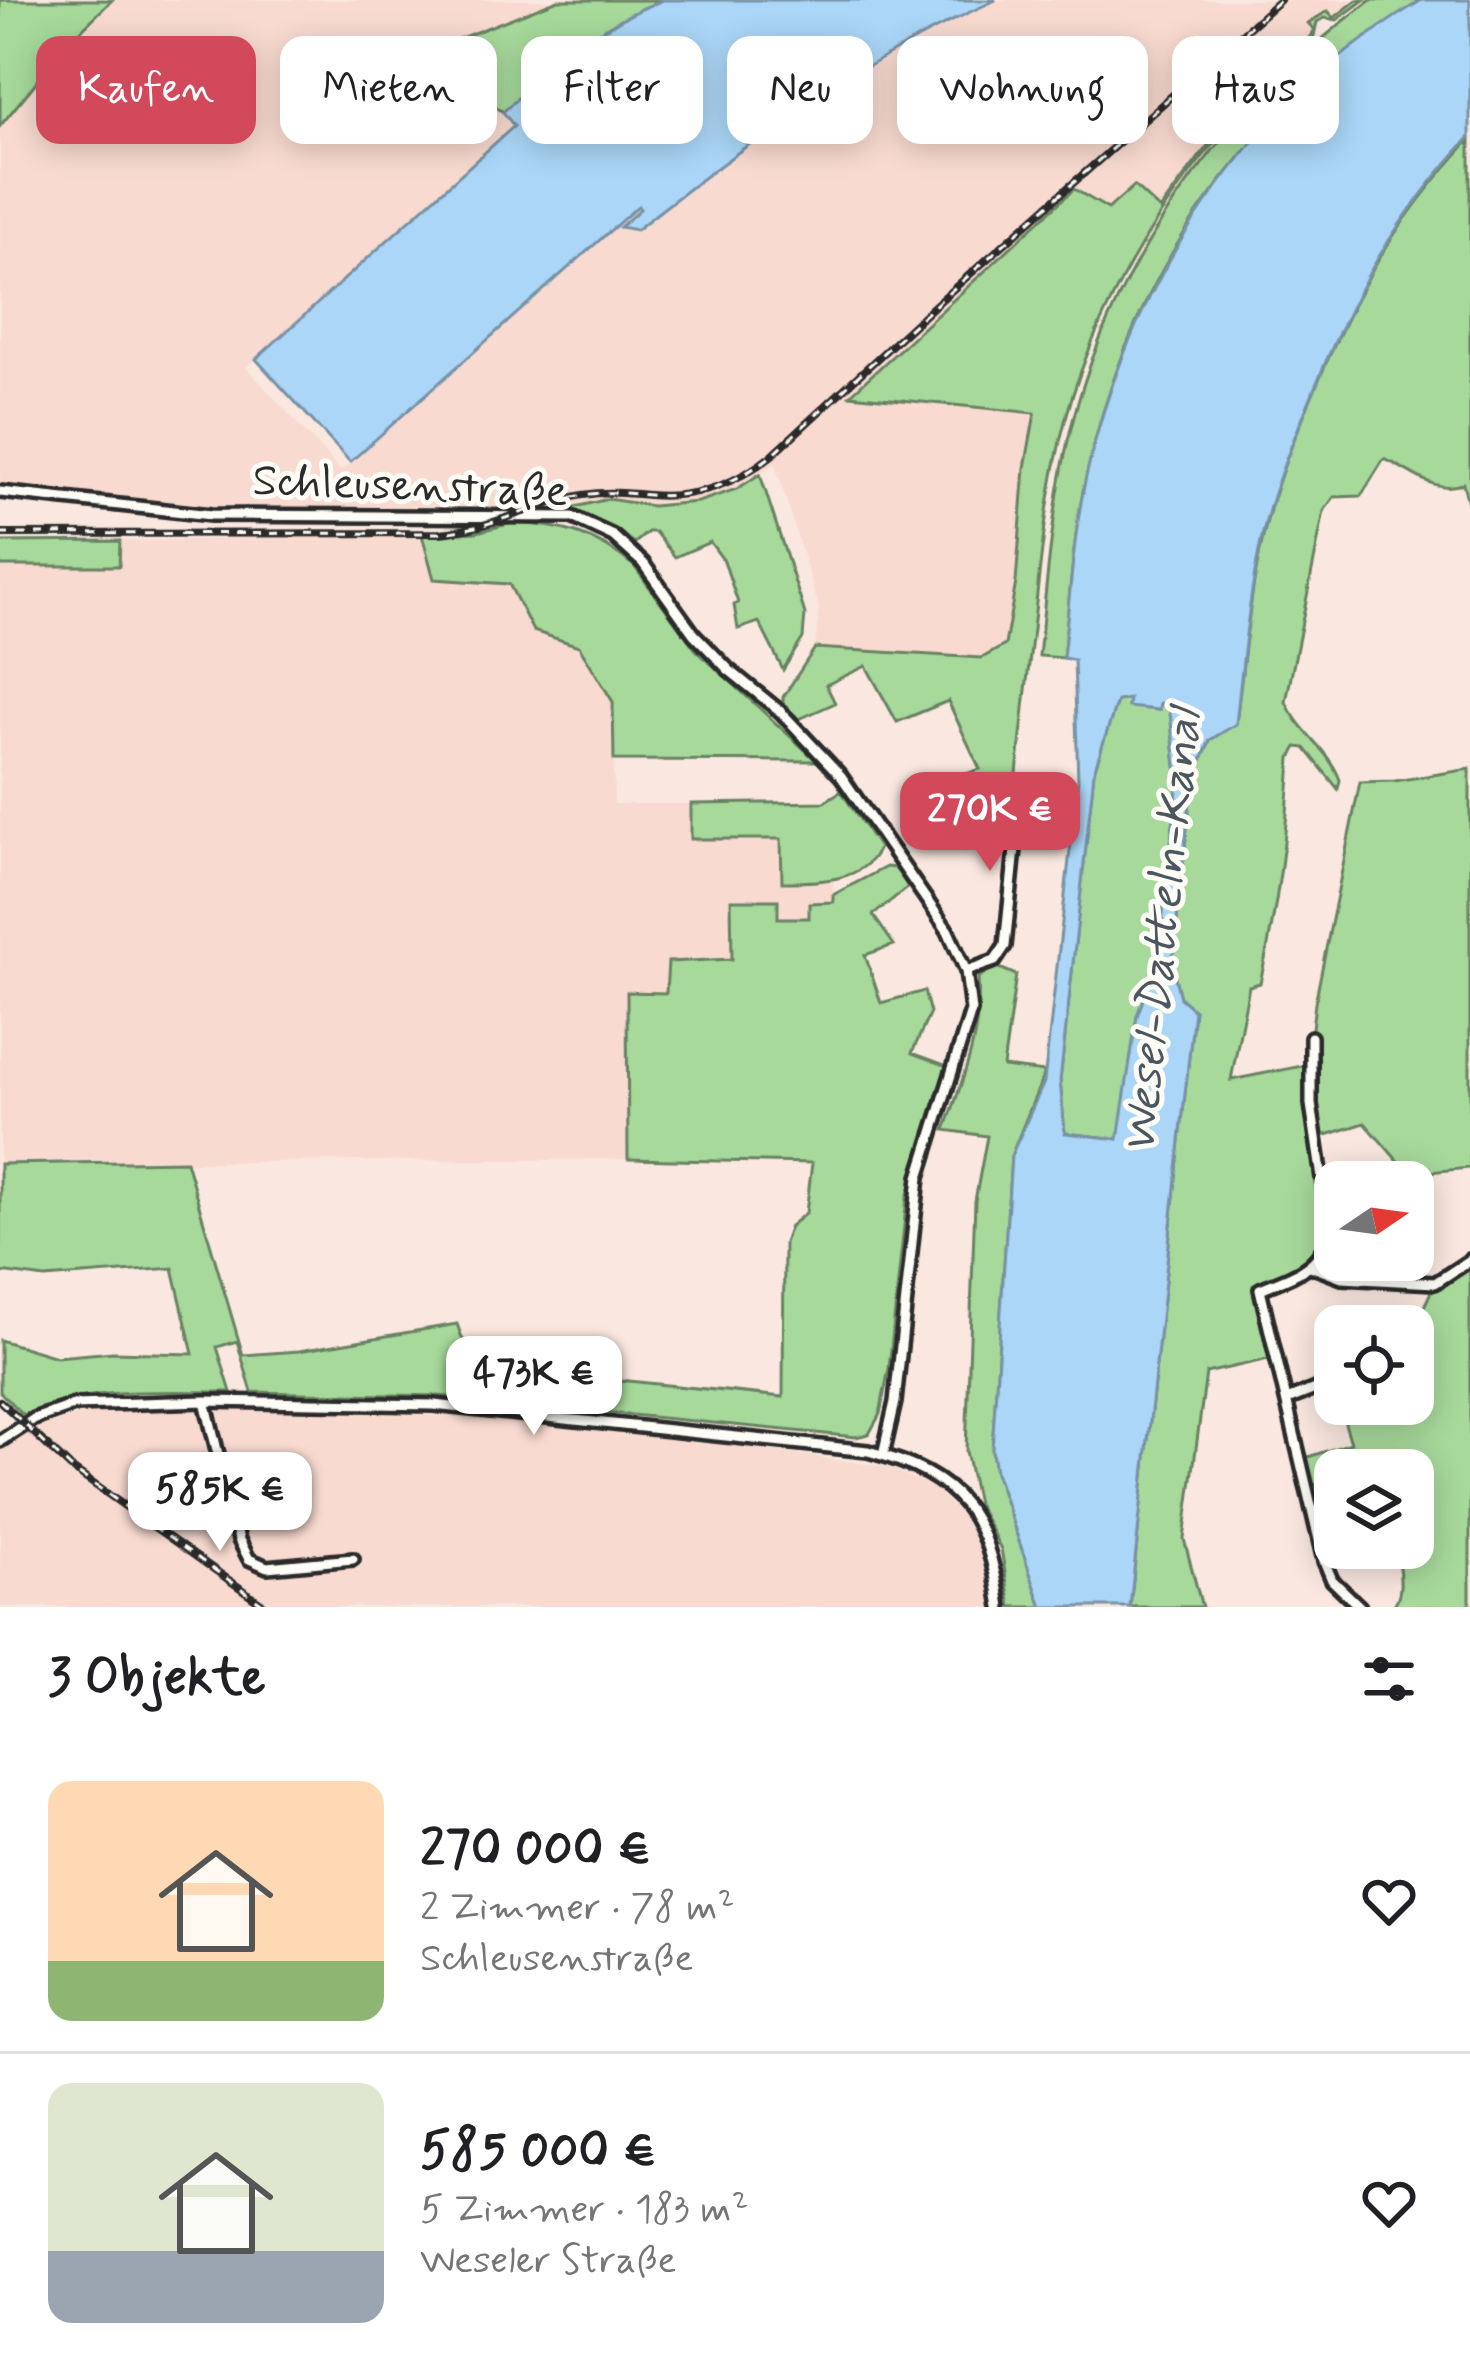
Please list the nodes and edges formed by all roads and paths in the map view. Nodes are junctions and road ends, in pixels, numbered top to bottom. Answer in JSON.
{"nodes":[{"id":1,"x":0,"y":492,"type":"edge"},
{"id":2,"x":1021,"y":791,"type":"dead end"},
{"id":3,"x":965,"y":971,"type":"junction"},
{"id":4,"x":1311,"y":1037,"type":"dead end"},
{"id":5,"x":1320,"y":1161,"type":"edge"},
{"id":6,"x":1470,"y":1260,"type":"edge"},
{"id":7,"x":1313,"y":1267,"type":"joint"},
{"id":8,"x":1314,"y":1389,"type":"edge"},
{"id":9,"x":1287,"y":1400,"type":"junction"},
{"id":10,"x":205,"y":1401,"type":"junction"},
{"id":11,"x":0,"y":1440,"type":"edge"},
{"id":12,"x":884,"y":1455,"type":"junction"},
{"id":13,"x":353,"y":1559,"type":"dead end"},
{"id":14,"x":1001,"y":1607,"type":"edge"},
{"id":15,"x":1360,"y":1607,"type":"edge"}],
"edges":[{"from":1,"to":3,"type":"street","name":"Schleusenstraße"},
{"from":2,"to":3,"type":"street"},
{"from":3,"to":12,"type":"street","name":"Schleusenstraße"},
{"from":4,"to":5,"type":"street"},
{"from":6,"to":7,"type":"street"},
{"from":7,"to":9,"type":"street"},
{"from":8,"to":9,"type":"street"},
{"from":9,"to":15,"type":"street"},
{"from":10,"to":11,"type":"street"},
{"from":10,"to":12,"type":"street"},
{"from":10,"to":13,"type":"street"},
{"from":12,"to":14,"type":"street"}]}
